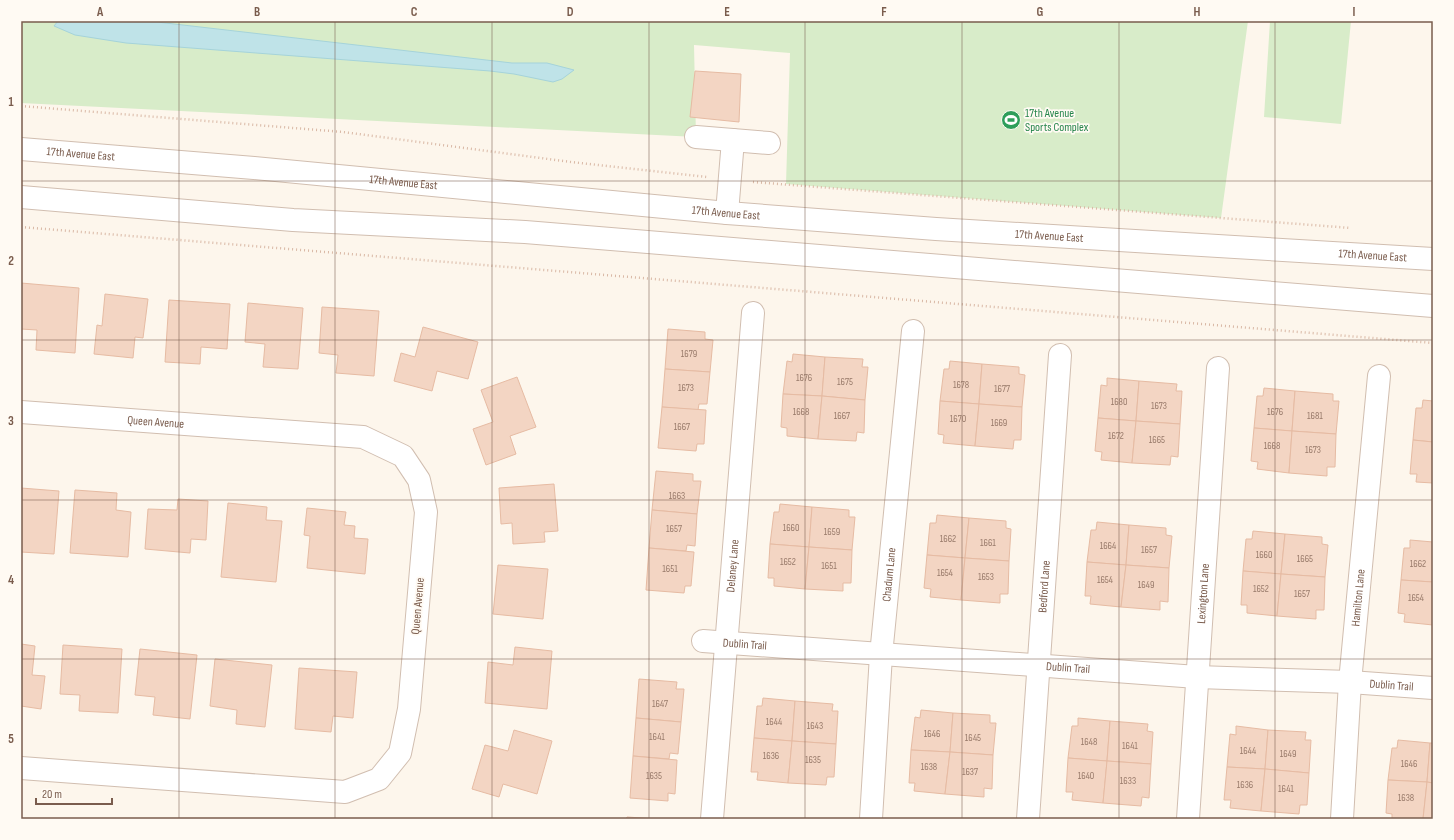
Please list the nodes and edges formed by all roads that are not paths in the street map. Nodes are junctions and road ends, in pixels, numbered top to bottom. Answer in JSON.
{"nodes":[{"id":1,"x":696,"y":137,"type":"dead end"},
{"id":2,"x":732,"y":140,"type":"junction"},
{"id":3,"x":768,"y":144,"type":"dead end"},
{"id":4,"x":21,"y":149,"type":"edge"},
{"id":5,"x":21,"y":198,"type":"edge"},
{"id":6,"x":727,"y":213,"type":"junction"},
{"id":7,"x":1433,"y":259,"type":"edge"},
{"id":8,"x":1433,"y":306,"type":"edge"},
{"id":9,"x":753,"y":314,"type":"dead end"},
{"id":10,"x":913,"y":331,"type":"dead end"},
{"id":11,"x":1060,"y":355,"type":"dead end"},
{"id":12,"x":1218,"y":368,"type":"dead end"},
{"id":13,"x":1379,"y":376,"type":"dead end"},
{"id":14,"x":21,"y":412,"type":"edge"},
{"id":15,"x":703,"y":642,"type":"dead end"},
{"id":16,"x":727,"y":644,"type":"junction"},
{"id":17,"x":881,"y":655,"type":"junction"},
{"id":18,"x":1038,"y":666,"type":"junction"},
{"id":19,"x":1197,"y":677,"type":"junction"},
{"id":20,"x":1350,"y":682,"type":"junction"},
{"id":21,"x":1433,"y":688,"type":"edge"},
{"id":22,"x":21,"y":768,"type":"edge"},
{"id":23,"x":712,"y":819,"type":"edge"},
{"id":24,"x":871,"y":819,"type":"edge"},
{"id":25,"x":1028,"y":819,"type":"edge"},
{"id":26,"x":1188,"y":819,"type":"edge"},
{"id":27,"x":1342,"y":819,"type":"edge"}],
"edges":[{"from":1,"to":2,"type":"street"},
{"from":2,"to":3,"type":"street"},
{"from":2,"to":6,"type":"street"},
{"from":4,"to":6,"type":"street","name":"17th Avenue East"},
{"from":5,"to":8,"type":"street"},
{"from":6,"to":7,"type":"street","name":"17th Avenue East"},
{"from":9,"to":16,"type":"street","name":"Delaney Lane"},
{"from":10,"to":17,"type":"street","name":"Chadum Lane"},
{"from":11,"to":18,"type":"street","name":"Bedford Lane"},
{"from":12,"to":19,"type":"street","name":"Lexington Lane"},
{"from":13,"to":20,"type":"street","name":"Hamilton Lane"},
{"from":14,"to":22,"type":"street","name":"Queen Avenue"},
{"from":15,"to":16,"type":"street","name":"Dublin Trail"},
{"from":16,"to":17,"type":"street","name":"Dublin Trail"},
{"from":16,"to":23,"type":"street","name":"Delaney Lane"},
{"from":17,"to":18,"type":"street","name":"Dublin Trail"},
{"from":17,"to":24,"type":"street","name":"Chadum Lane"},
{"from":18,"to":19,"type":"street","name":"Dublin Trail"},
{"from":18,"to":25,"type":"street","name":"Bedford Lane"},
{"from":19,"to":20,"type":"street","name":"Dublin Trail"},
{"from":19,"to":26,"type":"street","name":"Lexington Lane"},
{"from":20,"to":21,"type":"street","name":"Dublin Trail"},
{"from":20,"to":27,"type":"street","name":"Hamilton Lane"}]}
